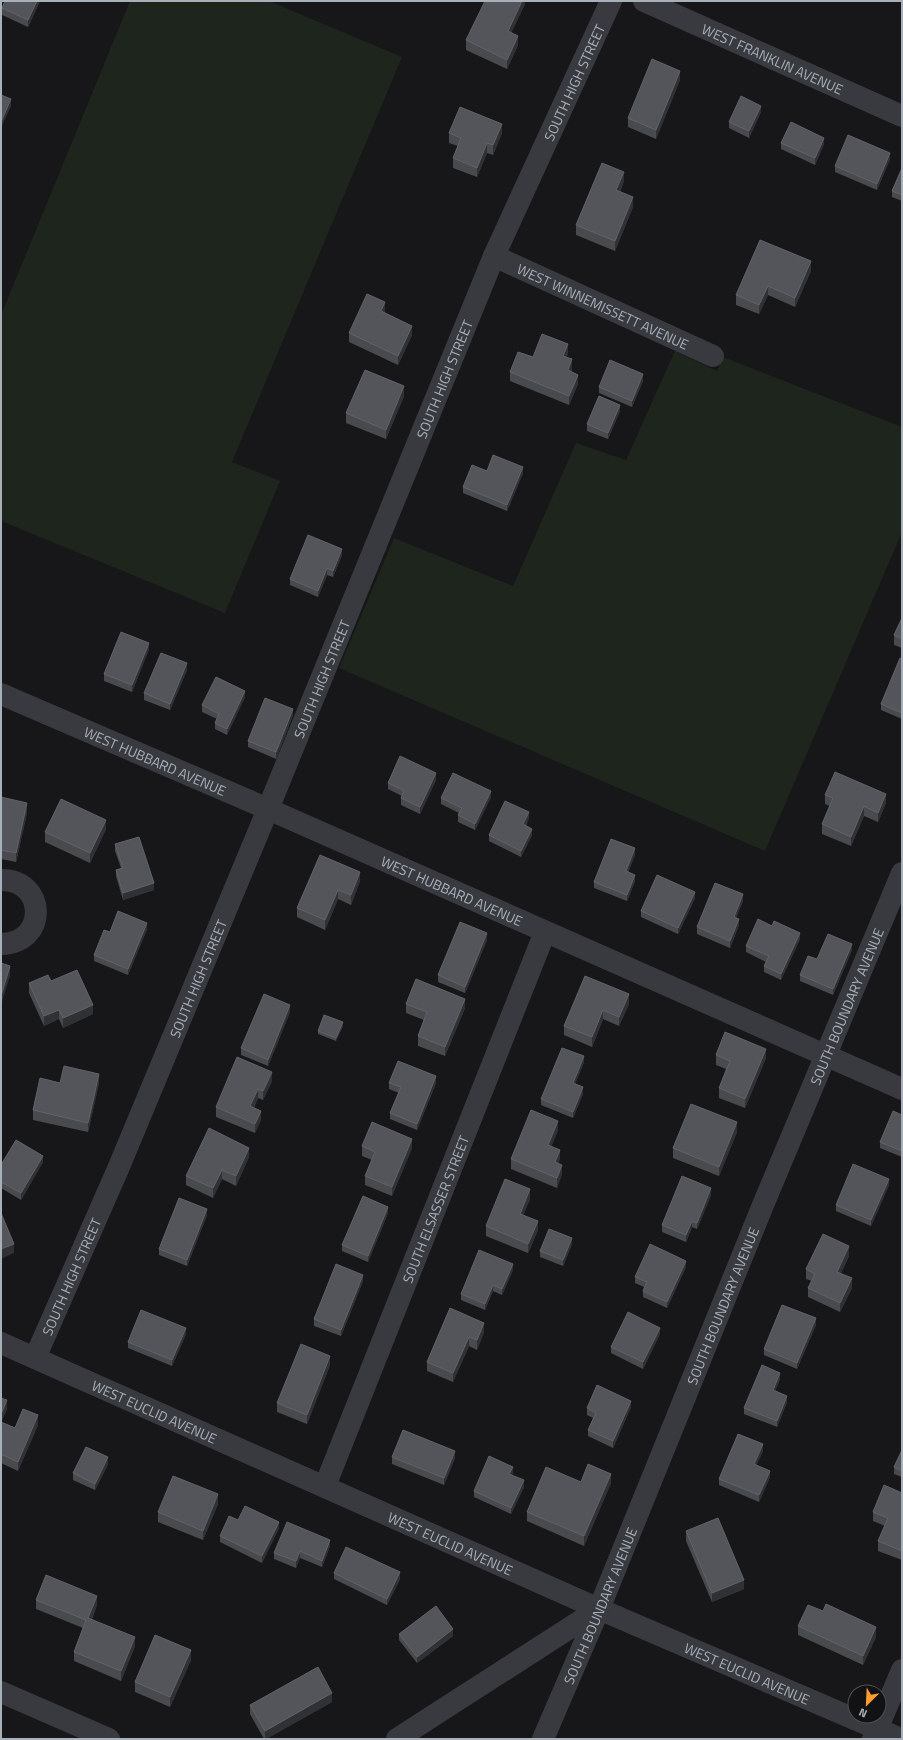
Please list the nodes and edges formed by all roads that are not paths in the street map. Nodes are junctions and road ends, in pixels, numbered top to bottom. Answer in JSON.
{"nodes":[{"id":1,"x":612,"y":1,"type":"edge"},
{"id":2,"x":644,"y":1,"type":"edge"},
{"id":3,"x":902,"y":116,"type":"edge"},
{"id":4,"x":494,"y":256,"type":"junction"},
{"id":5,"x":713,"y":356,"type":"dead end"},
{"id":6,"x":1,"y":694,"type":"edge"},
{"id":7,"x":268,"y":809,"type":"junction"},
{"id":8,"x":902,"y":873,"type":"edge"},
{"id":9,"x":1,"y":880,"type":"edge"},
{"id":10,"x":545,"y":932,"type":"junction"},
{"id":11,"x":1,"y":944,"type":"edge"},
{"id":12,"x":826,"y":1056,"type":"junction"},
{"id":13,"x":902,"y":1089,"type":"edge"},
{"id":14,"x":1,"y":1343,"type":"edge"},
{"id":15,"x":35,"y":1358,"type":"junction"},
{"id":16,"x":325,"y":1486,"type":"junction"},
{"id":17,"x":599,"y":1609,"type":"junction"},
{"id":18,"x":902,"y":1670,"type":"edge"},
{"id":19,"x":1,"y":1692,"type":"edge"},
{"id":20,"x":875,"y":1734,"type":"edge"},
{"id":21,"x":109,"y":1739,"type":"edge"},
{"id":22,"x":397,"y":1739,"type":"edge"},
{"id":23,"x":543,"y":1739,"type":"edge"},
{"id":24,"x":901,"y":1739,"type":"edge"}],
"edges":[{"from":1,"to":4,"type":"street","name":"SOUTH HIGH STREET"},
{"from":2,"to":3,"type":"street","name":"WEST FRANKLIN AVENUE"},
{"from":4,"to":5,"type":"street","name":"WEST WINNEMISSETT AVENUE"},
{"from":4,"to":7,"type":"street","name":"SOUTH HIGH STREET"},
{"from":6,"to":7,"type":"street","name":"WEST HUBBARD AVENUE"},
{"from":7,"to":10,"type":"street","name":"WEST HUBBARD AVENUE"},
{"from":7,"to":15,"type":"street","name":"SOUTH HIGH STREET"},
{"from":8,"to":12,"type":"street","name":"SOUTH BOUNDARY AVENUE"},
{"from":9,"to":11,"type":"street"},
{"from":10,"to":12,"type":"street","name":"WEST HUBBARD AVENUE"},
{"from":10,"to":16,"type":"street","name":"SOUTH ELSASSER STREET"},
{"from":12,"to":13,"type":"street","name":"WEST HUBBARD AVENUE"},
{"from":12,"to":17,"type":"street","name":"SOUTH BOUNDARY AVENUE"},
{"from":14,"to":15,"type":"street","name":"WEST EUCLID AVENUE"},
{"from":15,"to":16,"type":"street","name":"WEST EUCLID AVENUE"},
{"from":16,"to":17,"type":"street","name":"WEST EUCLID AVENUE"},
{"from":17,"to":20,"type":"street","name":"WEST EUCLID AVENUE"},
{"from":17,"to":22,"type":"street"},
{"from":17,"to":23,"type":"street","name":"SOUTH BOUNDARY AVENUE"},
{"from":18,"to":20,"type":"street"},
{"from":19,"to":21,"type":"street"},
{"from":20,"to":24,"type":"street","name":"WEST EUCLID AVENUE"}]}
